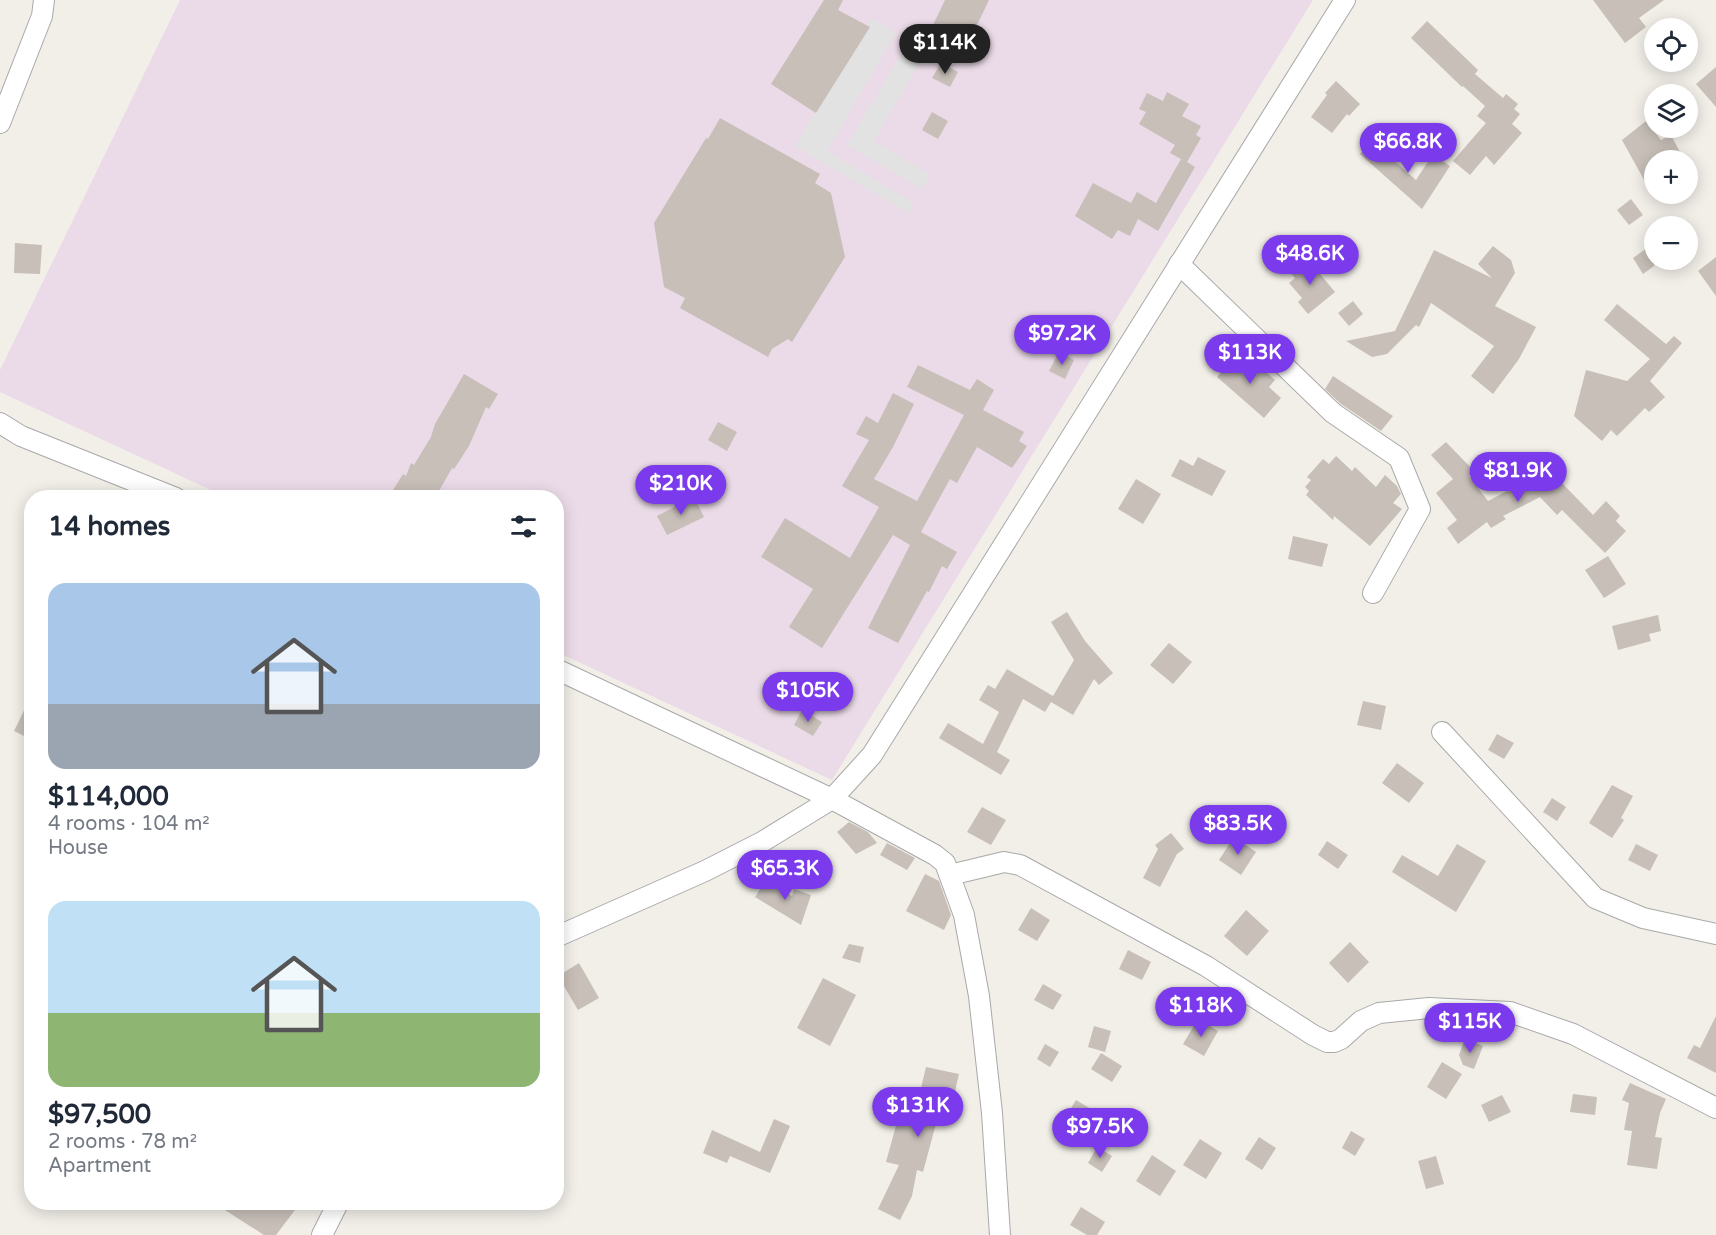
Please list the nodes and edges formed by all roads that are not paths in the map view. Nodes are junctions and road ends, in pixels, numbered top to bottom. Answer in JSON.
{"nodes":[{"id":1,"x":44,"y":0,"type":"edge"},
{"id":2,"x":1345,"y":0,"type":"edge"},
{"id":3,"x":0,"y":123,"type":"edge"},
{"id":4,"x":1179,"y":264,"type":"junction"},
{"id":5,"x":0,"y":423,"type":"edge"},
{"id":6,"x":156,"y":490,"type":"edge"},
{"id":7,"x":1373,"y":593,"type":"dead end"},
{"id":8,"x":564,"y":673,"type":"edge"},
{"id":9,"x":1442,"y":732,"type":"dead end"},
{"id":10,"x":832,"y":799,"type":"junction"},
{"id":11,"x":950,"y":875,"type":"junction"},
{"id":12,"x":564,"y":933,"type":"edge"},
{"id":13,"x":1716,"y":934,"type":"edge"},
{"id":14,"x":1716,"y":1108,"type":"edge"},
{"id":15,"x":334,"y":1210,"type":"edge"},
{"id":16,"x":322,"y":1235,"type":"edge"},
{"id":17,"x":1000,"y":1235,"type":"edge"}],
"edges":[{"from":1,"to":3,"type":"street"},
{"from":2,"to":4,"type":"street"},
{"from":4,"to":7,"type":"street"},
{"from":4,"to":10,"type":"street"},
{"from":5,"to":6,"type":"street"},
{"from":8,"to":10,"type":"street"},
{"from":9,"to":13,"type":"street"},
{"from":10,"to":11,"type":"street"},
{"from":10,"to":12,"type":"street"},
{"from":11,"to":14,"type":"street"},
{"from":11,"to":17,"type":"street"},
{"from":15,"to":16,"type":"street"}]}
